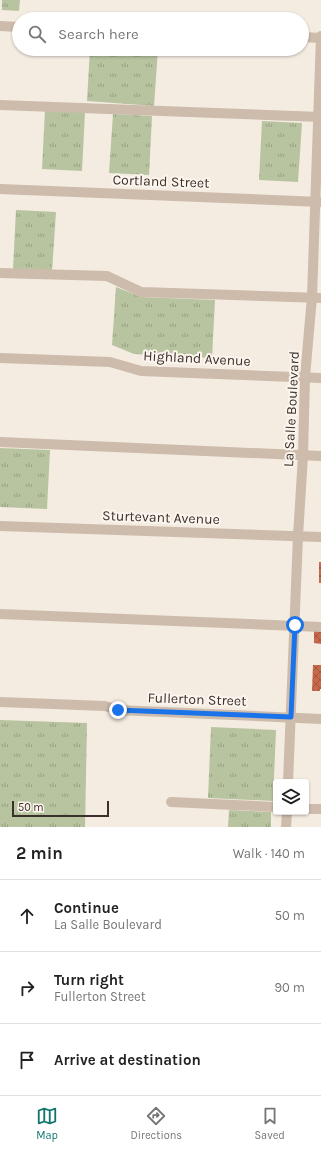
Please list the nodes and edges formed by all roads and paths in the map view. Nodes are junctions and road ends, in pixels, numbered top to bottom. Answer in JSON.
{"nodes":[{"id":1,"x":0,"y":26,"type":"edge"},
{"id":2,"x":12,"y":27,"type":"edge"},
{"id":3,"x":309,"y":37,"type":"edge"},
{"id":4,"x":321,"y":38,"type":"edge"},
{"id":5,"x":0,"y":105,"type":"edge"},
{"id":6,"x":320,"y":117,"type":"edge"},
{"id":7,"x":0,"y":189,"type":"edge"},
{"id":8,"x":318,"y":202,"type":"edge"},
{"id":9,"x":0,"y":273,"type":"edge"},
{"id":10,"x":316,"y":298,"type":"edge"},
{"id":11,"x":0,"y":358,"type":"edge"},
{"id":12,"x":305,"y":377,"type":"junction"},
{"id":13,"x":321,"y":378,"type":"edge"},
{"id":14,"x":0,"y":442,"type":"edge"},
{"id":15,"x":303,"y":456,"type":"junction"},
{"id":16,"x":321,"y":456,"type":"edge"},
{"id":17,"x":0,"y":526,"type":"edge"},
{"id":18,"x":298,"y":536,"type":"junction"},
{"id":19,"x":321,"y":537,"type":"edge"},
{"id":20,"x":0,"y":614,"type":"edge"},
{"id":21,"x":295,"y":625,"type":"junction"},
{"id":22,"x":321,"y":627,"type":"edge"},
{"id":23,"x":0,"y":702,"type":"edge"},
{"id":24,"x":291,"y":717,"type":"junction"},
{"id":25,"x":321,"y":718,"type":"edge"},
{"id":26,"x":288,"y":779,"type":"edge"},
{"id":27,"x":171,"y":802,"type":"dead end"},
{"id":28,"x":273,"y":807,"type":"edge"},
{"id":29,"x":309,"y":809,"type":"edge"},
{"id":30,"x":321,"y":809,"type":"edge"},
{"id":31,"x":287,"y":815,"type":"edge"},
{"id":32,"x":286,"y":827,"type":"edge"}],
"edges":[{"from":1,"to":2,"type":"street"},
{"from":3,"to":4,"type":"street"},
{"from":4,"to":6,"type":"street","name":"La Salle Boulevard"},
{"from":5,"to":6,"type":"street"},
{"from":6,"to":8,"type":"street","name":"La Salle Boulevard"},
{"from":7,"to":8,"type":"street","name":"Cortland Street"},
{"from":8,"to":10,"type":"street","name":"La Salle Boulevard"},
{"from":9,"to":10,"type":"street"},
{"from":10,"to":12,"type":"street","name":"La Salle Boulevard"},
{"from":11,"to":12,"type":"street","name":"Highland Avenue"},
{"from":12,"to":13,"type":"street","name":"Highland Avenue"},
{"from":12,"to":15,"type":"street","name":"La Salle Boulevard"},
{"from":14,"to":15,"type":"street"},
{"from":15,"to":16,"type":"street"},
{"from":15,"to":18,"type":"street","name":"La Salle Boulevard"},
{"from":17,"to":18,"type":"street","name":"Sturtevant Avenue"},
{"from":18,"to":19,"type":"street","name":"Sturtevant Avenue"},
{"from":18,"to":21,"type":"street","name":"La Salle Boulevard"},
{"from":20,"to":21,"type":"street"},
{"from":21,"to":22,"type":"street"},
{"from":21,"to":24,"type":"street","name":"La Salle Boulevard"},
{"from":23,"to":24,"type":"street","name":"Fullerton Street"},
{"from":24,"to":25,"type":"street","name":"Fullerton Street"},
{"from":24,"to":26,"type":"street","name":"La Salle Boulevard"},
{"from":27,"to":28,"type":"street"},
{"from":29,"to":30,"type":"street"},
{"from":31,"to":32,"type":"street"}]}
